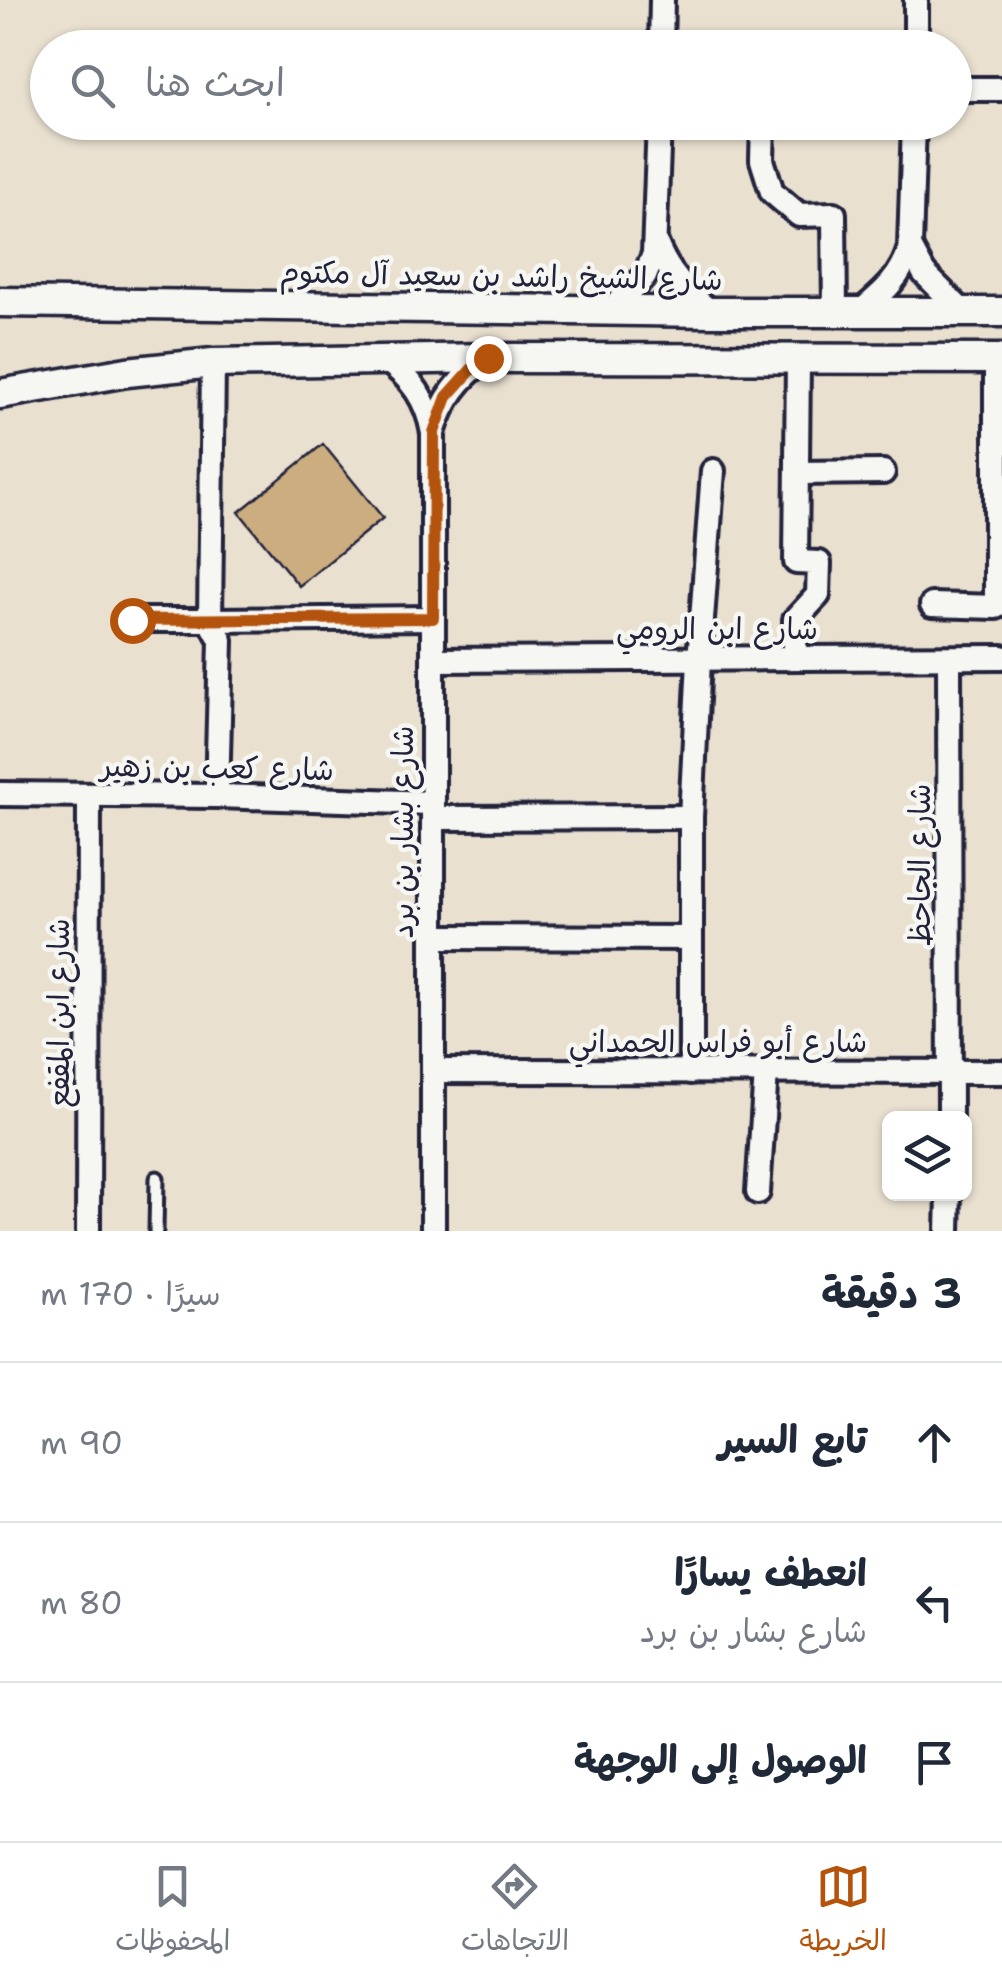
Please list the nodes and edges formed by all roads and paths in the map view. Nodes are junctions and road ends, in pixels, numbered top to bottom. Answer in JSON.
{"nodes":[{"id":1,"x":662,"y":0,"type":"edge"},
{"id":2,"x":916,"y":0,"type":"edge"},
{"id":3,"x":661,"y":30,"type":"edge"},
{"id":4,"x":916,"y":30,"type":"edge"},
{"id":5,"x":972,"y":89,"type":"edge"},
{"id":6,"x":1002,"y":89,"type":"edge"},
{"id":7,"x":659,"y":140,"type":"edge"},
{"id":8,"x":763,"y":140,"type":"edge"},
{"id":9,"x":913,"y":140,"type":"edge"},
{"id":10,"x":656,"y":242,"type":"junction"},
{"id":11,"x":910,"y":246,"type":"junction"},
{"id":12,"x":0,"y":302,"type":"edge"},
{"id":13,"x":609,"y":310,"type":"junction"},
{"id":14,"x":711,"y":312,"type":"junction"},
{"id":15,"x":790,"y":312,"type":"junction"},
{"id":16,"x":847,"y":312,"type":"junction"},
{"id":17,"x":963,"y":312,"type":"junction"},
{"id":18,"x":1002,"y":312,"type":"edge"},
{"id":19,"x":488,"y":358,"type":"junction"},
{"id":20,"x":384,"y":359,"type":"junction"},
{"id":21,"x":999,"y":359,"type":"edge"},
{"id":22,"x":794,"y":360,"type":"junction"},
{"id":23,"x":214,"y":363,"type":"junction"},
{"id":24,"x":0,"y":394,"type":"edge"},
{"id":25,"x":434,"y":432,"type":"junction"},
{"id":26,"x":713,"y":471,"type":"dead end"},
{"id":27,"x":882,"y":472,"type":"dead end"},
{"id":28,"x":797,"y":473,"type":"junction"},
{"id":29,"x":932,"y":606,"type":"dead end"},
{"id":30,"x":433,"y":618,"type":"junction"},
{"id":31,"x":132,"y":620,"type":"dead end"},
{"id":32,"x":210,"y":620,"type":"junction"},
{"id":33,"x":1002,"y":657,"type":"edge"},
{"id":34,"x":795,"y":658,"type":"junction"},
{"id":35,"x":949,"y":658,"type":"junction"},
{"id":36,"x":433,"y":660,"type":"junction"},
{"id":37,"x":699,"y":660,"type":"junction"},
{"id":38,"x":0,"y":794,"type":"edge"},
{"id":39,"x":89,"y":796,"type":"junction"},
{"id":40,"x":217,"y":796,"type":"junction"},
{"id":41,"x":433,"y":811,"type":"junction"},
{"id":42,"x":692,"y":818,"type":"junction"},
{"id":43,"x":433,"y":937,"type":"junction"},
{"id":44,"x":691,"y":938,"type":"junction"},
{"id":45,"x":433,"y":1071,"type":"junction"},
{"id":46,"x":692,"y":1072,"type":"junction"},
{"id":47,"x":766,"y":1072,"type":"junction"},
{"id":48,"x":950,"y":1072,"type":"junction"},
{"id":49,"x":1002,"y":1072,"type":"edge"},
{"id":50,"x":950,"y":1111,"type":"edge"},
{"id":51,"x":157,"y":1178,"type":"dead end"},
{"id":52,"x":758,"y":1192,"type":"dead end"},
{"id":53,"x":948,"y":1201,"type":"edge"},
{"id":54,"x":88,"y":1231,"type":"edge"},
{"id":55,"x":156,"y":1231,"type":"edge"},
{"id":56,"x":433,"y":1231,"type":"edge"},
{"id":57,"x":948,"y":1231,"type":"edge"}],
"edges":[{"from":1,"to":3,"type":"street"},
{"from":2,"to":4,"type":"street"},
{"from":5,"to":6,"type":"street"},
{"from":7,"to":10,"type":"street"},
{"from":8,"to":16,"type":"street"},
{"from":9,"to":11,"type":"street"},
{"from":10,"to":13,"type":"street"},
{"from":10,"to":14,"type":"street"},
{"from":11,"to":16,"type":"street"},
{"from":11,"to":17,"type":"street"},
{"from":12,"to":13,"type":"street","name":"شارع الشيخ راشد بن سعيد آل مكتوم"},
{"from":13,"to":14,"type":"street","name":"شارع الشيخ راشد بن سعيد آل مكتوم"},
{"from":14,"to":15,"type":"street","name":"شارع الشيخ راشد بن سعيد آل مكتوم"},
{"from":15,"to":16,"type":"street","name":"شارع الشيخ راشد بن سعيد آل مكتوم"},
{"from":15,"to":22,"type":"street"},
{"from":16,"to":17,"type":"street","name":"شارع الشيخ راشد بن سعيد آل مكتوم"},
{"from":17,"to":18,"type":"street","name":"شارع الشيخ راشد بن سعيد آل مكتوم"},
{"from":19,"to":20,"type":"street"},
{"from":19,"to":22,"type":"street"},
{"from":19,"to":25,"type":"street","name":"شارع بشار بن برد"},
{"from":20,"to":23,"type":"street"},
{"from":20,"to":25,"type":"street","name":"شارع بشار بن برد"},
{"from":21,"to":22,"type":"street"},
{"from":21,"to":29,"type":"street"},
{"from":22,"to":28,"type":"street"},
{"from":23,"to":24,"type":"street"},
{"from":23,"to":32,"type":"street"},
{"from":25,"to":30,"type":"street","name":"شارع بشار بن برد"},
{"from":26,"to":37,"type":"street"},
{"from":27,"to":28,"type":"street"},
{"from":28,"to":34,"type":"street"},
{"from":30,"to":32,"type":"street"},
{"from":30,"to":36,"type":"street","name":"شارع بشار بن برد"},
{"from":31,"to":32,"type":"street"},
{"from":32,"to":40,"type":"street"},
{"from":33,"to":35,"type":"street","name":"شارع ابن الرومي"},
{"from":34,"to":35,"type":"street","name":"شارع ابن الرومي"},
{"from":34,"to":37,"type":"street","name":"شارع ابن الرومي"},
{"from":35,"to":48,"type":"street","name":"شارع الجاحظ"},
{"from":36,"to":37,"type":"street","name":"شارع ابن الرومي"},
{"from":36,"to":41,"type":"street","name":"شارع بشار بن برد"},
{"from":37,"to":42,"type":"street"},
{"from":38,"to":39,"type":"street","name":"شارع كعب بن زهير"},
{"from":39,"to":40,"type":"street","name":"شارع كعب بن زهير"},
{"from":39,"to":54,"type":"street","name":"شارع ابن المقفع"},
{"from":40,"to":41,"type":"street","name":"شارع كعب بن زهير"},
{"from":41,"to":42,"type":"street","name":"شارع كعب بن زهير"},
{"from":41,"to":43,"type":"street","name":"شارع بشار بن برد"},
{"from":42,"to":44,"type":"street"},
{"from":43,"to":44,"type":"street"},
{"from":43,"to":45,"type":"street","name":"شارع بشار بن برد"},
{"from":44,"to":46,"type":"street"},
{"from":45,"to":46,"type":"street","name":"شارع أبو فراس الحمداني"},
{"from":45,"to":56,"type":"street","name":"شارع بشار بن برد"},
{"from":46,"to":47,"type":"street","name":"شارع أبو فراس الحمداني"},
{"from":47,"to":48,"type":"street","name":"شارع أبو فراس الحمداني"},
{"from":47,"to":52,"type":"street"},
{"from":48,"to":49,"type":"street","name":"شارع أبو فراس الحمداني"},
{"from":48,"to":50,"type":"street","name":"شارع الجاحظ"},
{"from":51,"to":55,"type":"lane"},
{"from":53,"to":57,"type":"street"}]}
